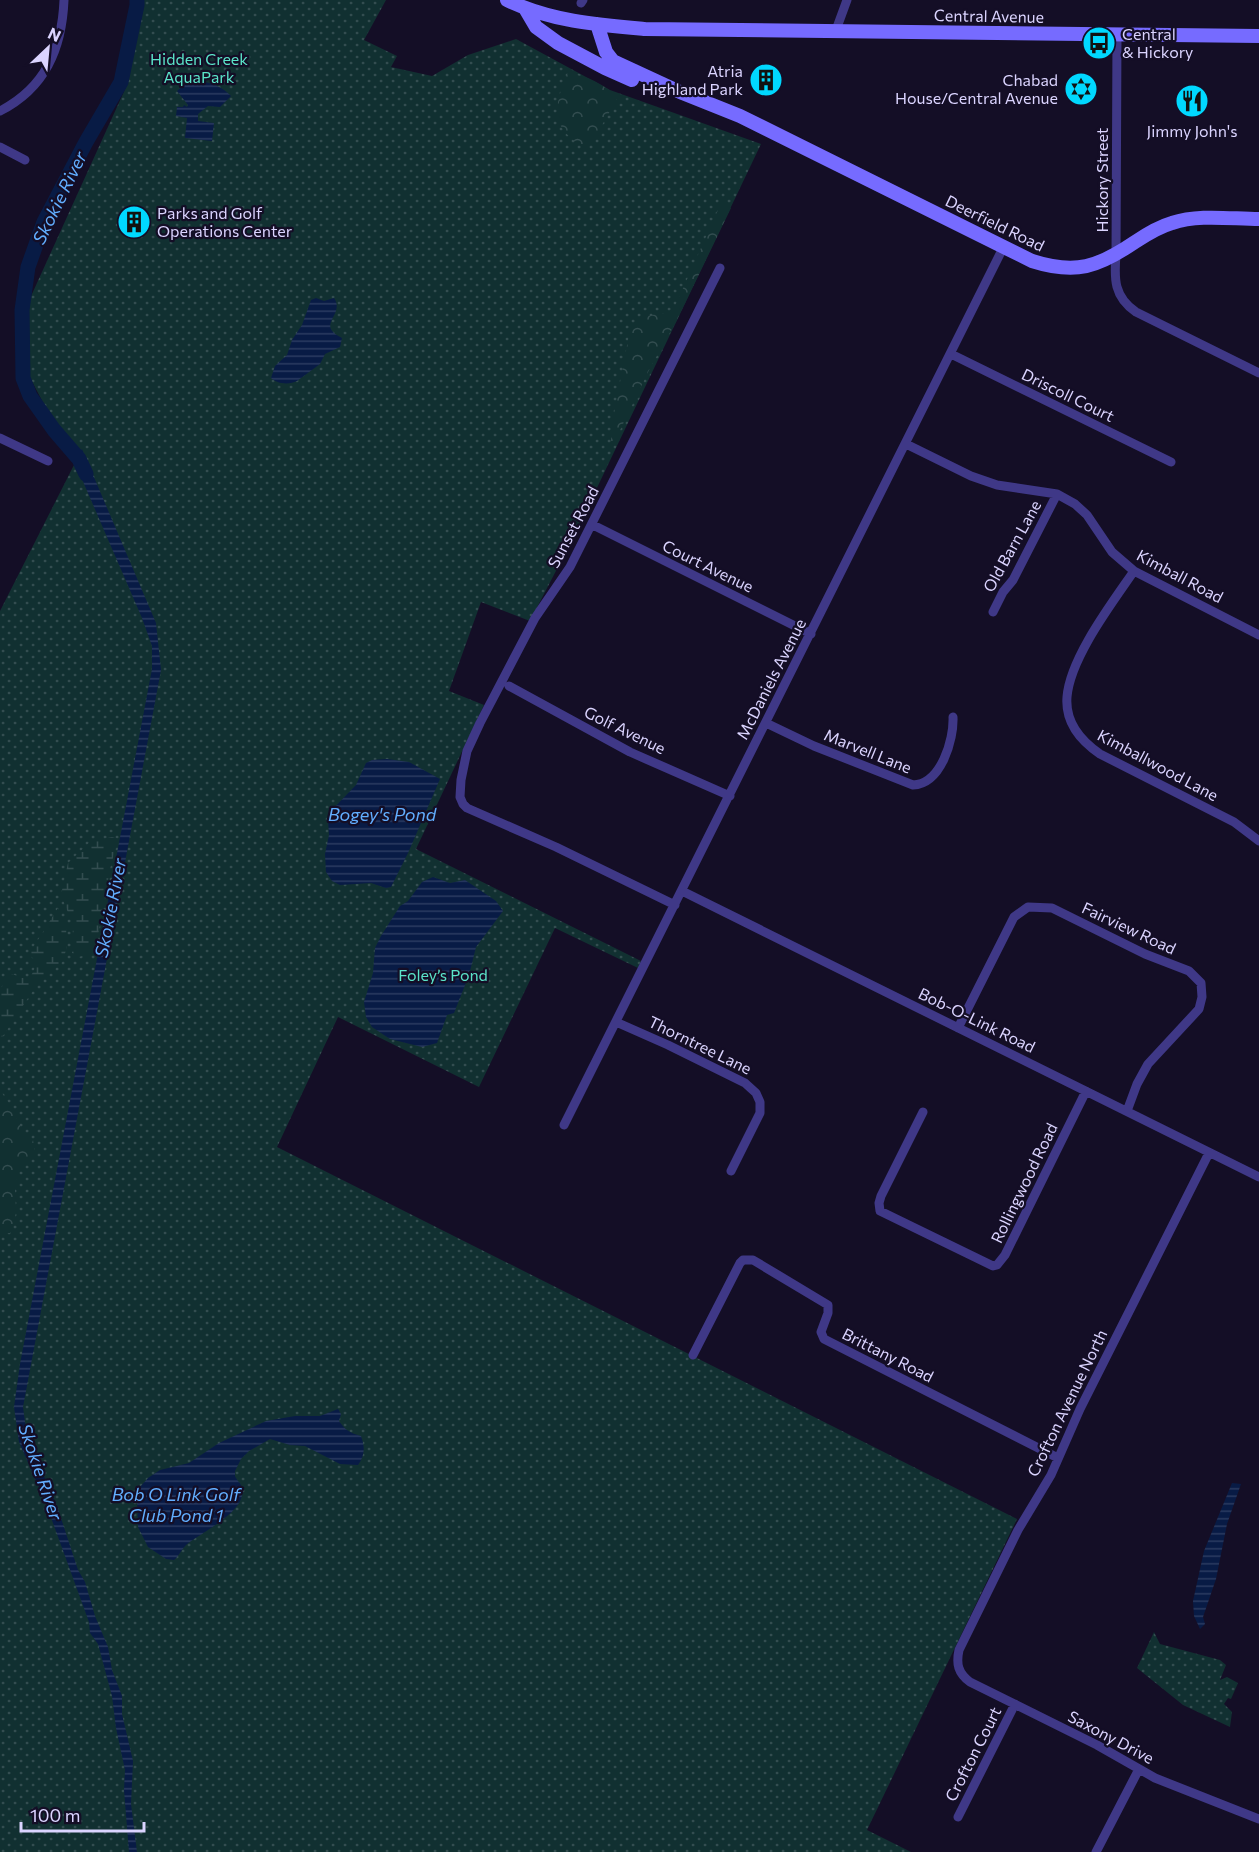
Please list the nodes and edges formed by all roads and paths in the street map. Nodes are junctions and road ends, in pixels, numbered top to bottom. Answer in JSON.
{"nodes":[{"id":1,"x":64,"y":0,"type":"edge"},
{"id":2,"x":507,"y":0,"type":"edge"},
{"id":3,"x":847,"y":0,"type":"edge"},
{"id":4,"x":526,"y":10,"type":"junction"},
{"id":5,"x":597,"y":24,"type":"junction"},
{"id":6,"x":836,"y":30,"type":"junction"},
{"id":7,"x":1118,"y":34,"type":"junction"},
{"id":8,"x":1259,"y":36,"type":"edge"},
{"id":9,"x":680,"y":92,"type":"junction"},
{"id":10,"x":0,"y":111,"type":"edge"},
{"id":11,"x":0,"y":147,"type":"edge"},
{"id":12,"x":25,"y":160,"type":"dead end"},
{"id":13,"x":1259,"y":219,"type":"edge"},
{"id":14,"x":1004,"y":246,"type":"junction"},
{"id":15,"x":1116,"y":255,"type":"junction"},
{"id":16,"x":720,"y":268,"type":"dead end"},
{"id":17,"x":951,"y":354,"type":"junction"},
{"id":18,"x":1259,"y":373,"type":"edge"},
{"id":19,"x":0,"y":438,"type":"edge"},
{"id":20,"x":906,"y":444,"type":"junction"},
{"id":21,"x":48,"y":461,"type":"dead end"},
{"id":22,"x":1171,"y":462,"type":"dead end"},
{"id":23,"x":1057,"y":494,"type":"junction"},
{"id":24,"x":593,"y":525,"type":"junction"},
{"id":25,"x":1134,"y":571,"type":"junction"},
{"id":26,"x":993,"y":612,"type":"dead end"},
{"id":27,"x":811,"y":634,"type":"junction"},
{"id":28,"x":1259,"y":635,"type":"edge"},
{"id":29,"x":509,"y":686,"type":"dead end"},
{"id":30,"x":953,"y":717,"type":"dead end"},
{"id":31,"x":766,"y":723,"type":"junction"},
{"id":32,"x":730,"y":796,"type":"junction"},
{"id":33,"x":1259,"y":841,"type":"edge"},
{"id":34,"x":682,"y":891,"type":"junction"},
{"id":35,"x":675,"y":905,"type":"junction"},
{"id":36,"x":616,"y":1023,"type":"junction"},
{"id":37,"x":958,"y":1028,"type":"junction"},
{"id":38,"x":1086,"y":1091,"type":"junction"},
{"id":39,"x":1127,"y":1111,"type":"junction"},
{"id":40,"x":923,"y":1112,"type":"dead end"},
{"id":41,"x":564,"y":1125,"type":"dead end"},
{"id":42,"x":1209,"y":1153,"type":"junction"},
{"id":43,"x":731,"y":1171,"type":"dead end"},
{"id":44,"x":1259,"y":1177,"type":"edge"},
{"id":45,"x":693,"y":1355,"type":"dead end"},
{"id":46,"x":1058,"y":1458,"type":"junction"},
{"id":47,"x":958,"y":1667,"type":"joint"},
{"id":48,"x":1015,"y":1704,"type":"junction"},
{"id":49,"x":1139,"y":1770,"type":"junction"},
{"id":50,"x":958,"y":1817,"type":"dead end"},
{"id":51,"x":1259,"y":1819,"type":"edge"},
{"id":52,"x":1096,"y":1852,"type":"edge"}],
"edges":[{"from":1,"to":10,"type":"street"},
{"from":2,"to":4,"type":"street","name":"Central Avenue"},
{"from":3,"to":6,"type":"street"},
{"from":4,"to":5,"type":"street","name":"Central Avenue"},
{"from":4,"to":9,"type":"street","name":"Deerfield Road"},
{"from":5,"to":6,"type":"street","name":"Central Avenue"},
{"from":5,"to":9,"type":"street","name":"Deerfield Road"},
{"from":6,"to":7,"type":"street","name":"Central Avenue"},
{"from":7,"to":8,"type":"street","name":"Central Avenue"},
{"from":7,"to":15,"type":"street","name":"Hickory Street"},
{"from":9,"to":14,"type":"street","name":"Deerfield Road"},
{"from":11,"to":12,"type":"street"},
{"from":13,"to":15,"type":"street","name":"Deerfield Road"},
{"from":14,"to":15,"type":"street","name":"Deerfield Road"},
{"from":14,"to":17,"type":"street","name":"McDaniels Avenue"},
{"from":15,"to":18,"type":"street"},
{"from":16,"to":24,"type":"street","name":"Sunset Road"},
{"from":17,"to":20,"type":"street","name":"McDaniels Avenue"},
{"from":17,"to":22,"type":"street","name":"Driscoll Court"},
{"from":19,"to":21,"type":"street"},
{"from":20,"to":23,"type":"street","name":"Kimball Road"},
{"from":20,"to":27,"type":"street","name":"McDaniels Avenue"},
{"from":23,"to":25,"type":"street","name":"Kimball Road"},
{"from":23,"to":26,"type":"street","name":"Old Barn Lane"},
{"from":24,"to":27,"type":"street","name":"Court Avenue"},
{"from":24,"to":35,"type":"street","name":"Sunset Road"},
{"from":25,"to":28,"type":"street","name":"Kimball Road"},
{"from":25,"to":33,"type":"street","name":"Kimballwood Lane"},
{"from":27,"to":31,"type":"street","name":"McDaniels Avenue"},
{"from":29,"to":32,"type":"street","name":"Golf Avenue"},
{"from":30,"to":31,"type":"street","name":"Marvell Lane"},
{"from":31,"to":32,"type":"street","name":"McDaniels Avenue"},
{"from":32,"to":34,"type":"street","name":"McDaniels Avenue"},
{"from":34,"to":35,"type":"street","name":"McDaniels Avenue"},
{"from":34,"to":37,"type":"street","name":"Bob-O-Link Road"},
{"from":35,"to":36,"type":"street","name":"McDaniels Avenue"},
{"from":36,"to":41,"type":"street","name":"McDaniels Avenue"},
{"from":36,"to":43,"type":"street","name":"Thorntree Lane"},
{"from":37,"to":38,"type":"street","name":"Bob-O-Link Road"},
{"from":37,"to":39,"type":"street","name":"Fairview Road"},
{"from":38,"to":39,"type":"street","name":"Bob-O-Link Road"},
{"from":38,"to":40,"type":"street","name":"Rollingwood Road"},
{"from":39,"to":42,"type":"street","name":"Bob-O-Link Road"},
{"from":42,"to":44,"type":"street","name":"Bob-O-Link Road"},
{"from":42,"to":46,"type":"street","name":"Crofton Avenue North"},
{"from":45,"to":46,"type":"street","name":"Brittany Road"},
{"from":46,"to":47,"type":"street","name":"Crofton Avenue North"},
{"from":47,"to":48,"type":"street","name":"Saxony Drive"},
{"from":48,"to":49,"type":"street","name":"Saxony Drive"},
{"from":48,"to":50,"type":"street","name":"Crofton Court"},
{"from":49,"to":51,"type":"street","name":"Saxony Drive"},
{"from":49,"to":52,"type":"street"}]}
